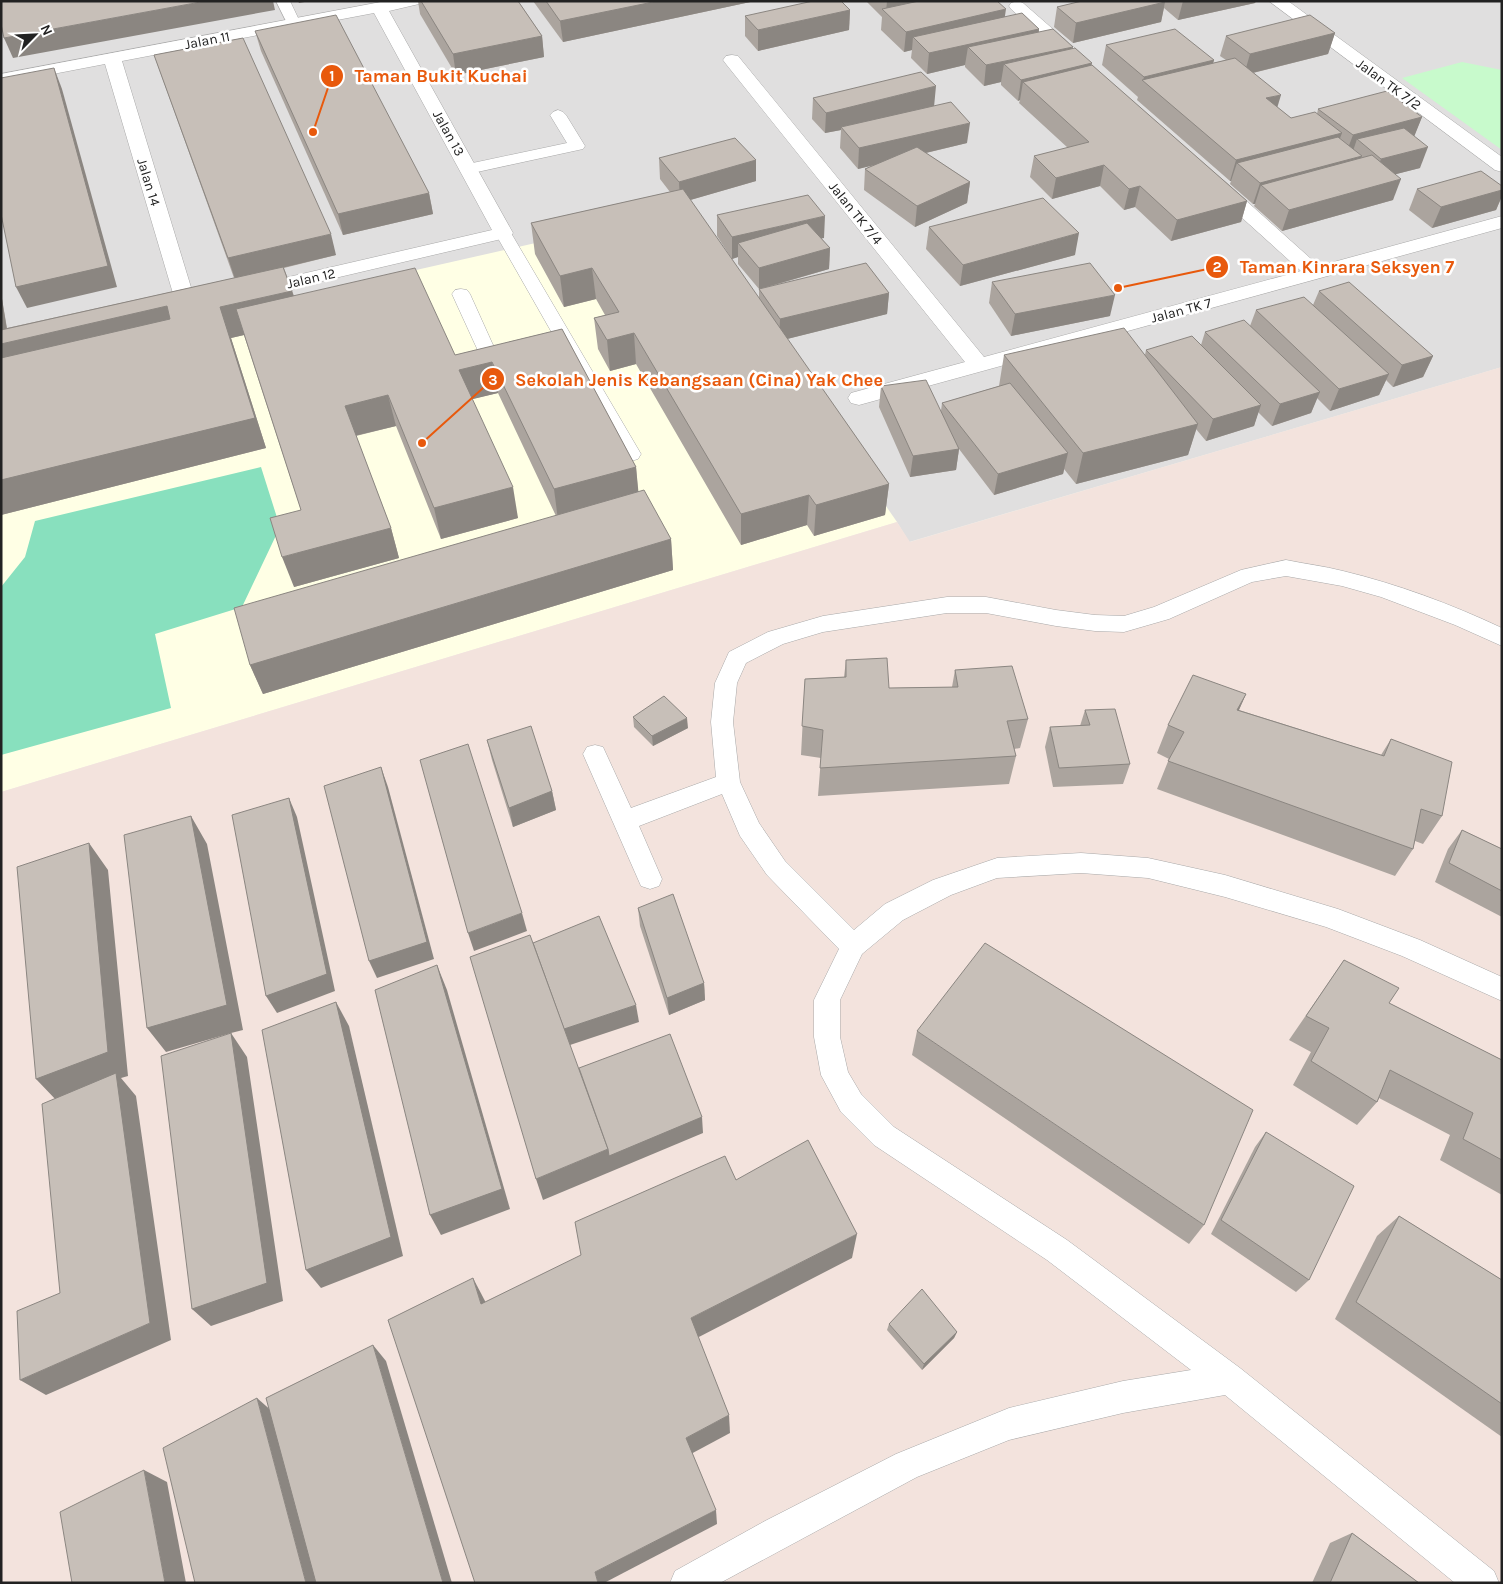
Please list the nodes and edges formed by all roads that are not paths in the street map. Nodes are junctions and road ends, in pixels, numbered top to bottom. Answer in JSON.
{"nodes":[{"id":1,"x":283,"y":1,"type":"edge"},
{"id":2,"x":413,"y":1,"type":"edge"},
{"id":3,"x":1277,"y":1,"type":"edge"},
{"id":4,"x":1017,"y":6,"type":"dead end"},
{"id":5,"x":379,"y":8,"type":"junction"},
{"id":6,"x":294,"y":24,"type":"junction"},
{"id":7,"x":112,"y":58,"type":"junction"},
{"id":8,"x":732,"y":60,"type":"dead end"},
{"id":9,"x":1083,"y":65,"type":"edge"},
{"id":10,"x":1,"y":79,"type":"edge"},
{"id":11,"x":558,"y":115,"type":"dead end"},
{"id":12,"x":1502,"y":166,"type":"edge"},
{"id":13,"x":468,"y":169,"type":"junction"},
{"id":14,"x":1207,"y":176,"type":"edge"},
{"id":15,"x":1502,"y":222,"type":"edge"},
{"id":16,"x":504,"y":233,"type":"junction"},
{"id":17,"x":1316,"y":274,"type":"junction"},
{"id":18,"x":461,"y":294,"type":"dead end"},
{"id":19,"x":235,"y":295,"type":"edge"},
{"id":20,"x":188,"y":306,"type":"edge"},
{"id":21,"x":550,"y":348,"type":"junction"},
{"id":22,"x":979,"y":365,"type":"junction"},
{"id":23,"x":859,"y":398,"type":"dead end"},
{"id":24,"x":631,"y":454,"type":"edge"},
{"id":25,"x":1502,"y":638,"type":"edge"},
{"id":26,"x":595,"y":754,"type":"dead end"},
{"id":27,"x":728,"y":782,"type":"junction"},
{"id":28,"x":624,"y":821,"type":"junction"},
{"id":29,"x":650,"y":879,"type":"dead end"},
{"id":30,"x":853,"y":946,"type":"junction"},
{"id":31,"x":1502,"y":989,"type":"edge"},
{"id":32,"x":1228,"y":1379,"type":"junction"},
{"id":33,"x":687,"y":1583,"type":"edge"},
{"id":34,"x":1482,"y":1583,"type":"edge"}],
"edges":[{"from":1,"to":6,"type":"lane"},
{"from":2,"to":5,"type":"street","name":"Jalan 11"},
{"from":3,"to":12,"type":"street","name":"Jalan TK 7/2"},
{"from":4,"to":9,"type":"street"},
{"from":5,"to":6,"type":"street","name":"Jalan 11"},
{"from":5,"to":13,"type":"street","name":"Jalan 13"},
{"from":6,"to":7,"type":"street","name":"Jalan 11"},
{"from":7,"to":10,"type":"street","name":"Jalan 11"},
{"from":7,"to":20,"type":"street","name":"Jalan 14"},
{"from":8,"to":22,"type":"street","name":"Jalan TK 7/4"},
{"from":11,"to":13,"type":"lane"},
{"from":13,"to":16,"type":"street","name":"Jalan 13"},
{"from":14,"to":17,"type":"street"},
{"from":15,"to":17,"type":"street","name":"Jalan TK 7"},
{"from":16,"to":19,"type":"street","name":"Jalan 12"},
{"from":16,"to":21,"type":"lane"},
{"from":17,"to":22,"type":"street","name":"Jalan TK 7"},
{"from":18,"to":21,"type":"lane"},
{"from":21,"to":24,"type":"lane"},
{"from":22,"to":23,"type":"street","name":"Jalan TK 7"},
{"from":25,"to":27,"type":"lane"},
{"from":26,"to":28,"type":"lane"},
{"from":27,"to":28,"type":"lane"},
{"from":27,"to":30,"type":"lane"},
{"from":28,"to":29,"type":"lane"},
{"from":30,"to":31,"type":"lane"},
{"from":30,"to":32,"type":"lane"},
{"from":32,"to":33,"type":"lane"},
{"from":32,"to":34,"type":"lane"}]}
